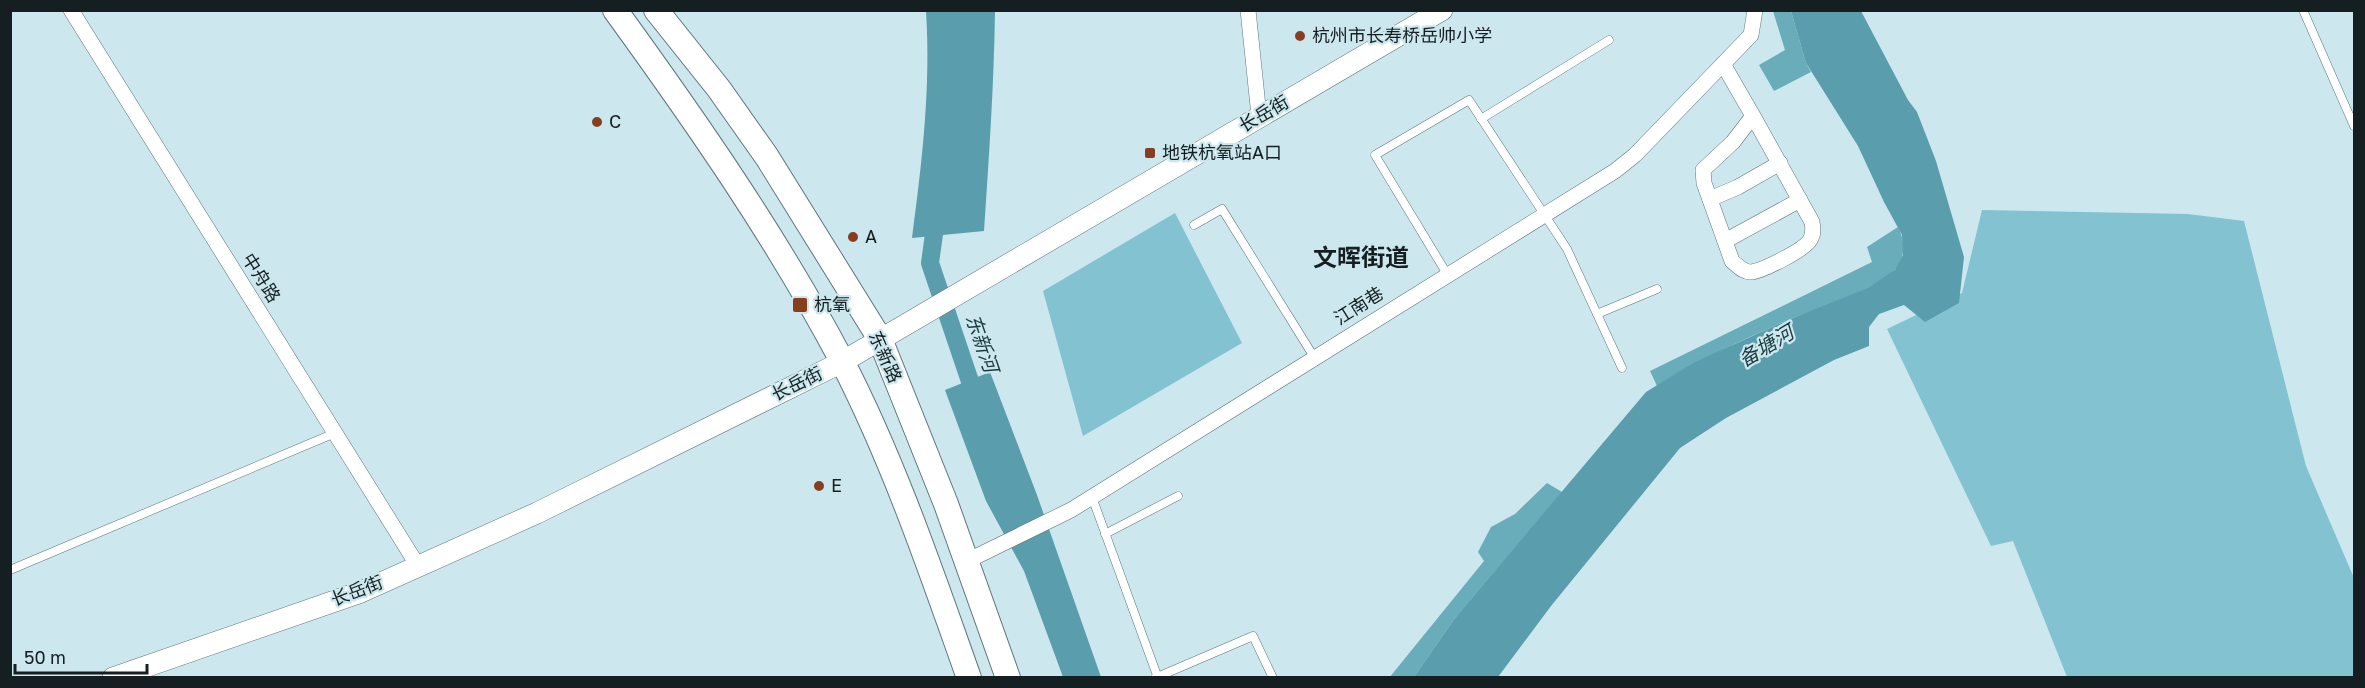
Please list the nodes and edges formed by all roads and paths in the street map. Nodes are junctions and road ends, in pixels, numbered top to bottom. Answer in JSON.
{"nodes":[{"id":1,"x":71,"y":10,"type":"edge"},
{"id":2,"x":615,"y":10,"type":"edge"},
{"id":3,"x":656,"y":10,"type":"edge"},
{"id":4,"x":1248,"y":10,"type":"edge"},
{"id":5,"x":1442,"y":10,"type":"edge"},
{"id":6,"x":1755,"y":10,"type":"edge"},
{"id":7,"x":2302,"y":10,"type":"edge"},
{"id":8,"x":1609,"y":40,"type":"dead end"},
{"id":9,"x":1723,"y":64,"type":"junction"},
{"id":10,"x":1259,"y":116,"type":"junction"},
{"id":11,"x":1753,"y":116,"type":"junction"},
{"id":12,"x":1481,"y":119,"type":"junction"},
{"id":13,"x":2355,"y":126,"type":"edge"},
{"id":14,"x":1780,"y":163,"type":"junction"},
{"id":15,"x":1710,"y":200,"type":"junction"},
{"id":16,"x":1800,"y":200,"type":"junction"},
{"id":17,"x":1544,"y":214,"type":"junction"},
{"id":18,"x":1194,"y":225,"type":"dead end"},
{"id":19,"x":1725,"y":241,"type":"junction"},
{"id":20,"x":1447,"y":274,"type":"junction"},
{"id":21,"x":1657,"y":289,"type":"dead end"},
{"id":22,"x":1597,"y":314,"type":"junction"},
{"id":23,"x":880,"y":339,"type":"junction"},
{"id":24,"x":1314,"y":357,"type":"junction"},
{"id":25,"x":842,"y":362,"type":"junction"},
{"id":26,"x":1622,"y":368,"type":"dead end"},
{"id":27,"x":335,"y":433,"type":"junction"},
{"id":28,"x":1178,"y":496,"type":"dead end"},
{"id":29,"x":1092,"y":497,"type":"junction"},
{"id":30,"x":1105,"y":534,"type":"junction"},
{"id":31,"x":966,"y":561,"type":"junction"},
{"id":32,"x":418,"y":566,"type":"junction"},
{"id":33,"x":10,"y":570,"type":"edge"},
{"id":34,"x":1157,"y":677,"type":"edge"},
{"id":35,"x":112,"y":678,"type":"edge"},
{"id":36,"x":969,"y":678,"type":"edge"},
{"id":37,"x":1008,"y":678,"type":"edge"},
{"id":38,"x":1273,"y":678,"type":"edge"}],
"edges":[{"from":1,"to":27,"type":"street","name":"中舟路"},
{"from":2,"to":25,"type":"main road"},
{"from":3,"to":23,"type":"main road","name":"东新路"},
{"from":4,"to":10,"type":"street"},
{"from":5,"to":10,"type":"street","name":"长岳街"},
{"from":6,"to":9,"type":"street","name":"江南巷"},
{"from":7,"to":13,"type":"lane"},
{"from":8,"to":12,"type":"lane"},
{"from":9,"to":11,"type":"street"},
{"from":9,"to":17,"type":"street","name":"江南巷"},
{"from":10,"to":23,"type":"street","name":"长岳街"},
{"from":11,"to":14,"type":"street"},
{"from":11,"to":15,"type":"street"},
{"from":12,"to":17,"type":"lane"},
{"from":12,"to":20,"type":"lane"},
{"from":14,"to":15,"type":"street"},
{"from":14,"to":16,"type":"street"},
{"from":15,"to":19,"type":"street"},
{"from":16,"to":19,"type":"street"},
{"from":16,"to":19,"type":"street"},
{"from":17,"to":20,"type":"street","name":"江南巷"},
{"from":17,"to":22,"type":"lane"},
{"from":18,"to":24,"type":"lane"},
{"from":20,"to":24,"type":"street","name":"江南巷"},
{"from":21,"to":22,"type":"lane"},
{"from":22,"to":26,"type":"lane"},
{"from":23,"to":25,"type":"street","name":"长岳街"},
{"from":23,"to":31,"type":"main road","name":"东新路"},
{"from":24,"to":29,"type":"street","name":"江南巷"},
{"from":25,"to":32,"type":"street","name":"长岳街"},
{"from":25,"to":36,"type":"main road"},
{"from":27,"to":32,"type":"street","name":"中舟路"},
{"from":27,"to":33,"type":"lane"},
{"from":28,"to":30,"type":"lane"},
{"from":29,"to":30,"type":"lane"},
{"from":29,"to":31,"type":"street","name":"江南巷"},
{"from":30,"to":34,"type":"lane"},
{"from":31,"to":37,"type":"main road","name":"东新路"},
{"from":32,"to":35,"type":"street","name":"长岳街"},
{"from":34,"to":38,"type":"lane"}]}
